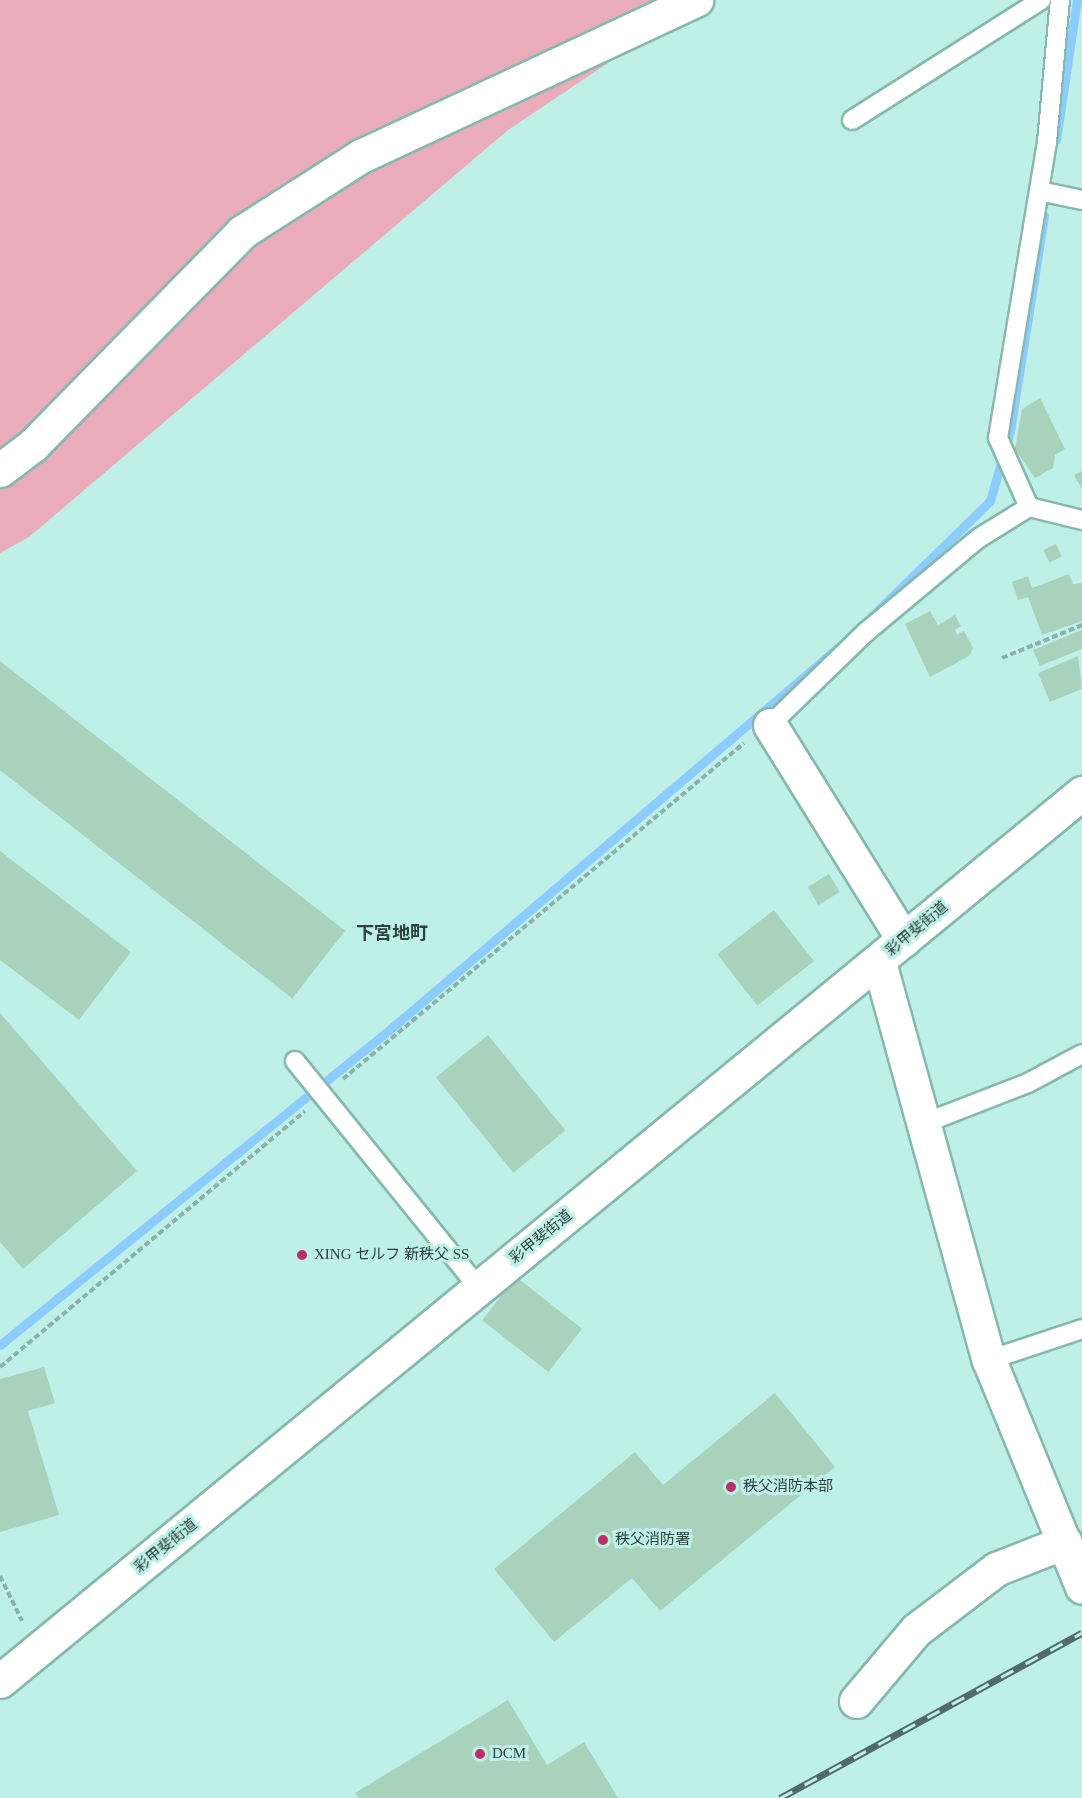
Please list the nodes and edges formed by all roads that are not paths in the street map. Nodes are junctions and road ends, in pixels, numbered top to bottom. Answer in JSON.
{"nodes":[{"id":1,"x":696,"y":0,"type":"edge"},
{"id":2,"x":1041,"y":0,"type":"edge"},
{"id":3,"x":1060,"y":0,"type":"edge"},
{"id":4,"x":852,"y":120,"type":"dead end"},
{"id":5,"x":1039,"y":191,"type":"junction"},
{"id":6,"x":1082,"y":200,"type":"edge"},
{"id":7,"x":0,"y":470,"type":"edge"},
{"id":8,"x":1029,"y":507,"type":"junction"},
{"id":9,"x":1082,"y":520,"type":"edge"},
{"id":10,"x":770,"y":725,"type":"joint"},
{"id":11,"x":1082,"y":793,"type":"edge"},
{"id":12,"x":904,"y":940,"type":"junction"},
{"id":13,"x":879,"y":962,"type":"junction"},
{"id":14,"x":1082,"y":1054,"type":"edge"},
{"id":15,"x":295,"y":1061,"type":"dead end"},
{"id":16,"x":925,"y":1123,"type":"junction"},
{"id":17,"x":479,"y":1288,"type":"junction"},
{"id":18,"x":1082,"y":1329,"type":"edge"},
{"id":19,"x":989,"y":1360,"type":"junction"},
{"id":20,"x":1065,"y":1542,"type":"junction"},
{"id":21,"x":1082,"y":1587,"type":"edge"},
{"id":22,"x":0,"y":1681,"type":"edge"},
{"id":23,"x":856,"y":1701,"type":"dead end"}],
"edges":[{"from":1,"to":7,"type":"main road"},
{"from":2,"to":4,"type":"lane"},
{"from":3,"to":5,"type":"lane"},
{"from":5,"to":6,"type":"lane"},
{"from":5,"to":8,"type":"lane"},
{"from":8,"to":9,"type":"lane"},
{"from":8,"to":10,"type":"lane"},
{"from":10,"to":12,"type":"main road"},
{"from":11,"to":12,"type":"main road","name":"彩甲斐街道"},
{"from":12,"to":13,"type":"main road","name":"彩甲斐街道"},
{"from":13,"to":16,"type":"main road"},
{"from":13,"to":17,"type":"main road","name":"彩甲斐街道"},
{"from":14,"to":16,"type":"lane"},
{"from":15,"to":17,"type":"lane"},
{"from":16,"to":19,"type":"main road"},
{"from":17,"to":22,"type":"main road","name":"彩甲斐街道"},
{"from":18,"to":19,"type":"lane"},
{"from":19,"to":20,"type":"main road"},
{"from":20,"to":21,"type":"main road"},
{"from":20,"to":23,"type":"main road"}]}
